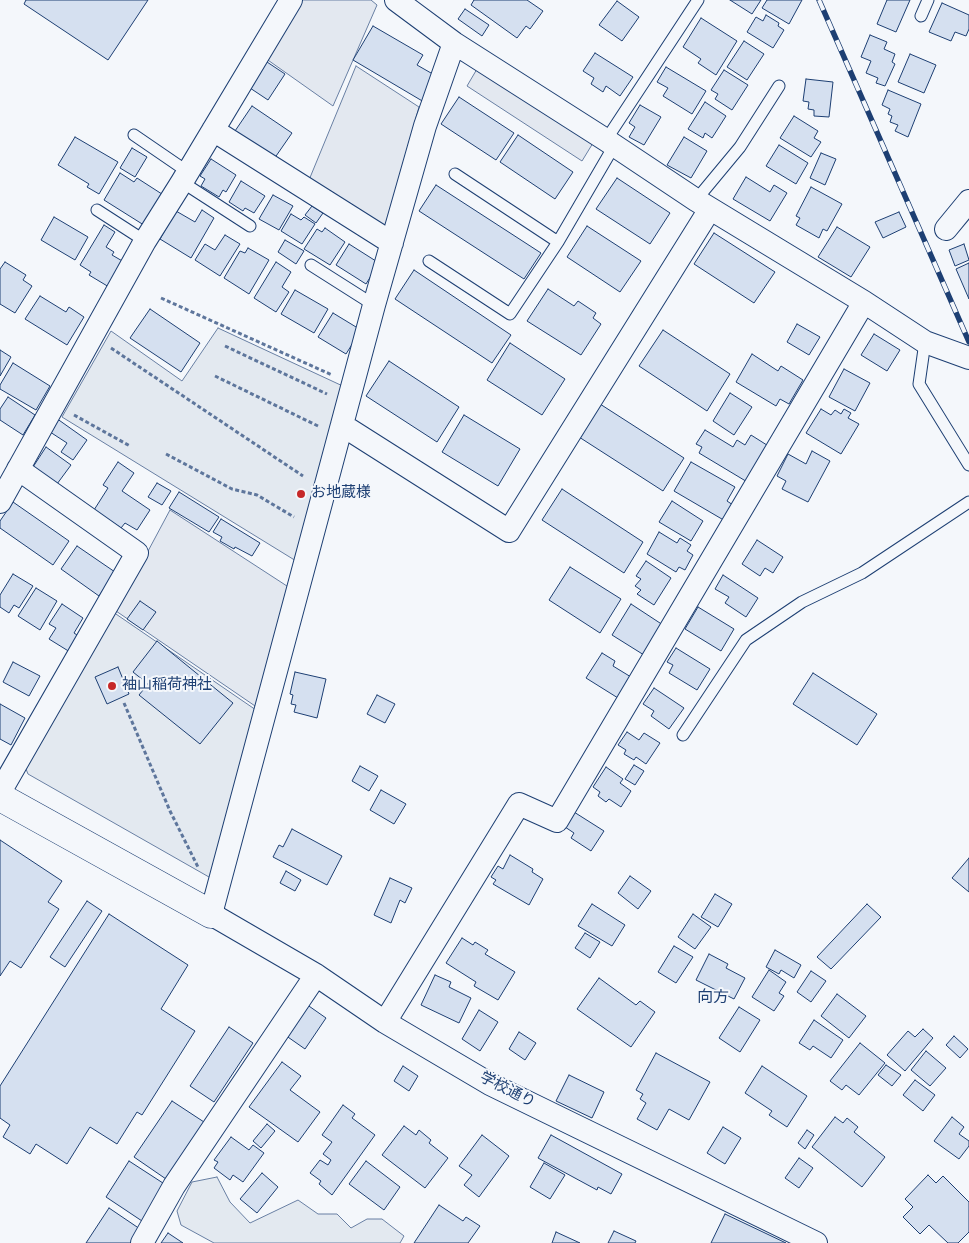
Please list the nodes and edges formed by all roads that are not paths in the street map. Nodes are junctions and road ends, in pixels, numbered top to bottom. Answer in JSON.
{"nodes":[{"id":1,"x":292,"y":0,"type":"edge"},
{"id":2,"x":396,"y":0,"type":"edge"},
{"id":3,"x":698,"y":0,"type":"edge"},
{"id":4,"x":928,"y":0,"type":"edge"},
{"id":5,"x":921,"y":16,"type":"dead end"},
{"id":6,"x":454,"y":43,"type":"junction"},
{"id":7,"x":779,"y":86,"type":"dead end"},
{"id":8,"x":213,"y":130,"type":"junction"},
{"id":9,"x":134,"y":135,"type":"dead end"},
{"id":10,"x":610,"y":143,"type":"junction"},
{"id":11,"x":455,"y":174,"type":"dead end"},
{"id":12,"x":185,"y":177,"type":"junction"},
{"id":13,"x":969,"y":201,"type":"edge"},
{"id":14,"x":703,"y":205,"type":"junction"},
{"id":15,"x":97,"y":210,"type":"dead end"},
{"id":16,"x":250,"y":226,"type":"dead end"},
{"id":17,"x":946,"y":229,"type":"dead end"},
{"id":18,"x":145,"y":241,"type":"junction"},
{"id":19,"x":558,"y":242,"type":"junction"},
{"id":20,"x":392,"y":243,"type":"junction"},
{"id":21,"x":429,"y":261,"type":"dead end"},
{"id":22,"x":311,"y":265,"type":"dead end"},
{"id":23,"x":864,"y":302,"type":"junction"},
{"id":24,"x":374,"y":305,"type":"junction"},
{"id":25,"x":926,"y":342,"type":"junction"},
{"id":26,"x":969,"y":358,"type":"edge"},
{"id":27,"x":332,"y":426,"type":"junction"},
{"id":28,"x":969,"y":465,"type":"edge"},
{"id":29,"x":18,"y":469,"type":"junction"},
{"id":30,"x":2,"y":492,"type":"edge"},
{"id":31,"x":969,"y":502,"type":"edge"},
{"id":32,"x":682,"y":735,"type":"dead end"},
{"id":33,"x":0,"y":792,"type":"edge"},
{"id":34,"x":0,"y":797,"type":"edge"},
{"id":35,"x":210,"y":914,"type":"junction"},
{"id":36,"x":316,"y":975,"type":"junction"},
{"id":37,"x":385,"y":1022,"type":"junction"},
{"id":38,"x":142,"y":1243,"type":"edge"},
{"id":39,"x":816,"y":1243,"type":"edge"}],
"edges":[{"from":1,"to":8,"type":"street"},
{"from":2,"to":6,"type":"street"},
{"from":3,"to":10,"type":"lane"},
{"from":4,"to":5,"type":"lane"},
{"from":6,"to":10,"type":"street"},
{"from":6,"to":20,"type":"street"},
{"from":7,"to":14,"type":"lane"},
{"from":8,"to":12,"type":"street"},
{"from":8,"to":20,"type":"street"},
{"from":9,"to":12,"type":"lane"},
{"from":10,"to":14,"type":"street"},
{"from":10,"to":19,"type":"lane"},
{"from":11,"to":19,"type":"lane"},
{"from":12,"to":16,"type":"lane"},
{"from":12,"to":18,"type":"street"},
{"from":13,"to":17,"type":"street"},
{"from":14,"to":23,"type":"street"},
{"from":14,"to":27,"type":"street"},
{"from":15,"to":18,"type":"lane"},
{"from":18,"to":29,"type":"street"},
{"from":19,"to":21,"type":"lane"},
{"from":20,"to":24,"type":"street"},
{"from":22,"to":24,"type":"lane"},
{"from":23,"to":25,"type":"street"},
{"from":23,"to":37,"type":"street"},
{"from":24,"to":27,"type":"street"},
{"from":25,"to":26,"type":"street"},
{"from":25,"to":28,"type":"lane"},
{"from":27,"to":35,"type":"street"},
{"from":29,"to":30,"type":"street"},
{"from":29,"to":33,"type":"street"},
{"from":31,"to":32,"type":"lane"},
{"from":34,"to":35,"type":"street"},
{"from":35,"to":36,"type":"street","name":"学校通り"},
{"from":36,"to":37,"type":"street","name":"学校通り"},
{"from":36,"to":38,"type":"street"},
{"from":37,"to":39,"type":"street","name":"学校通り"}]}
